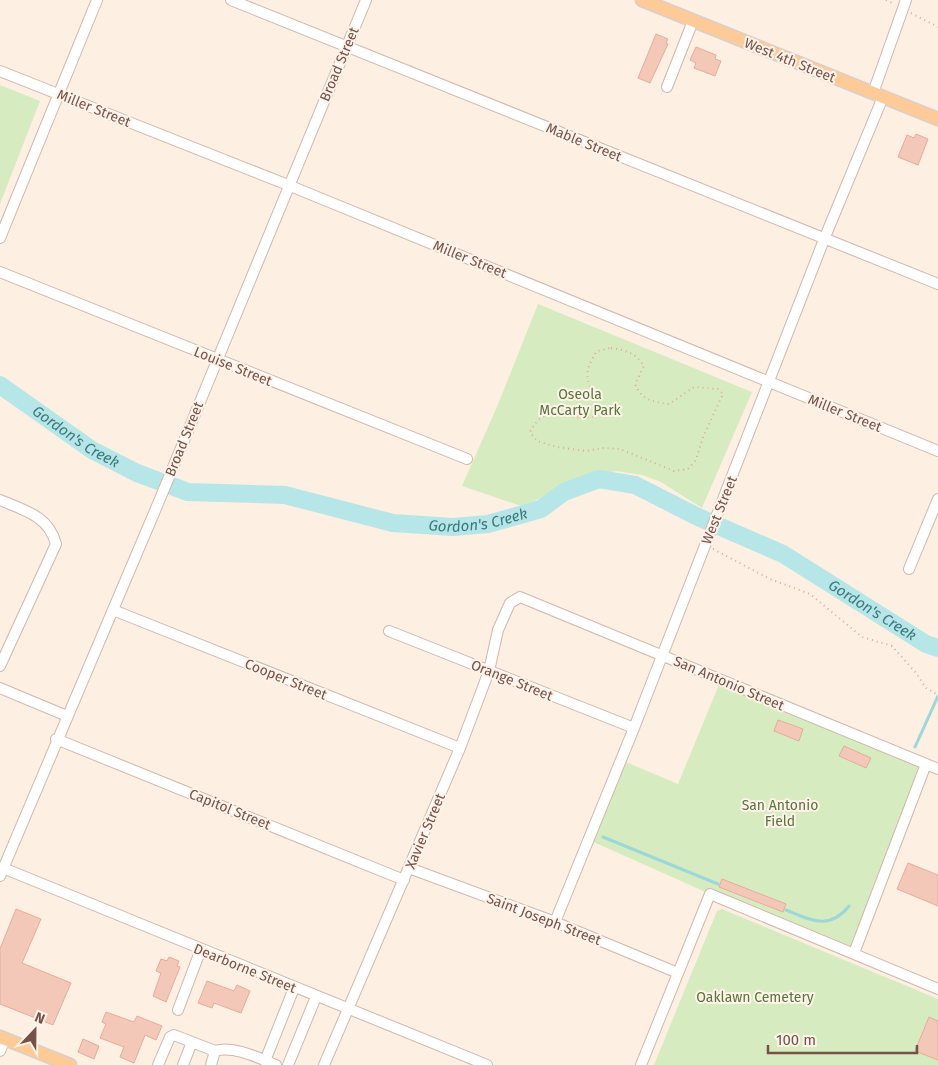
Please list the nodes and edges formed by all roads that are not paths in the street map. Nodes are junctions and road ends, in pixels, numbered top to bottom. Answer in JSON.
{"nodes":[{"id":1,"x":97,"y":0,"type":"edge"},
{"id":2,"x":231,"y":0,"type":"edge"},
{"id":3,"x":366,"y":0,"type":"edge"},
{"id":4,"x":642,"y":0,"type":"edge"},
{"id":5,"x":906,"y":0,"type":"edge"},
{"id":6,"x":693,"y":21,"type":"junction"},
{"id":7,"x":346,"y":48,"type":"junction"},
{"id":8,"x":0,"y":71,"type":"edge"},
{"id":9,"x":667,"y":87,"type":"dead end"},
{"id":10,"x":59,"y":93,"type":"junction"},
{"id":11,"x":878,"y":95,"type":"junction"},
{"id":12,"x":938,"y":119,"type":"edge"},
{"id":13,"x":288,"y":185,"type":"junction"},
{"id":14,"x":825,"y":237,"type":"junction"},
{"id":15,"x":0,"y":238,"type":"edge"},
{"id":16,"x":0,"y":272,"type":"edge"},
{"id":17,"x":938,"y":284,"type":"edge"},
{"id":18,"x":217,"y":359,"type":"junction"},
{"id":19,"x":769,"y":382,"type":"junction"},
{"id":20,"x":938,"y":451,"type":"edge"},
{"id":21,"x":467,"y":459,"type":"dead end"},
{"id":22,"x":938,"y":499,"type":"edge"},
{"id":23,"x":0,"y":500,"type":"edge"},
{"id":24,"x":909,"y":569,"type":"dead end"},
{"id":25,"x":520,"y":597,"type":"joint"},
{"id":26,"x":113,"y":610,"type":"junction"},
{"id":27,"x":389,"y":631,"type":"dead end"},
{"id":28,"x":662,"y":655,"type":"junction"},
{"id":29,"x":0,"y":666,"type":"edge"},
{"id":30,"x":489,"y":671,"type":"junction"},
{"id":31,"x":0,"y":688,"type":"edge"},
{"id":32,"x":67,"y":716,"type":"junction"},
{"id":33,"x":634,"y":728,"type":"junction"},
{"id":34,"x":56,"y":739,"type":"junction"},
{"id":35,"x":460,"y":748,"type":"junction"},
{"id":36,"x":926,"y":764,"type":"junction"},
{"id":37,"x":938,"y":769,"type":"edge"},
{"id":38,"x":408,"y":868,"type":"junction"},
{"id":39,"x":2,"y":872,"type":"edge"},
{"id":40,"x":404,"y":880,"type":"junction"},
{"id":41,"x":555,"y":922,"type":"junction"},
{"id":42,"x":201,"y":950,"type":"junction"},
{"id":43,"x":854,"y":953,"type":"junction"},
{"id":44,"x":678,"y":972,"type":"junction"},
{"id":45,"x":294,"y":988,"type":"junction"},
{"id":46,"x":938,"y":989,"type":"edge"},
{"id":47,"x":316,"y":997,"type":"junction"},
{"id":48,"x":178,"y":1010,"type":"dead end"},
{"id":49,"x":348,"y":1010,"type":"junction"},
{"id":50,"x":2,"y":1038,"type":"edge"},
{"id":51,"x":192,"y":1042,"type":"junction"},
{"id":52,"x":0,"y":1051,"type":"edge"},
{"id":53,"x":213,"y":1057,"type":"edge"},
{"id":54,"x":265,"y":1061,"type":"junction"},
{"id":55,"x":70,"y":1065,"type":"edge"},
{"id":56,"x":158,"y":1065,"type":"edge"},
{"id":57,"x":183,"y":1065,"type":"edge"},
{"id":58,"x":276,"y":1065,"type":"edge"},
{"id":59,"x":288,"y":1065,"type":"edge"},
{"id":60,"x":324,"y":1065,"type":"edge"},
{"id":61,"x":487,"y":1065,"type":"edge"},
{"id":62,"x":641,"y":1065,"type":"edge"}],
"edges":[{"from":1,"to":10,"type":"street"},
{"from":2,"to":7,"type":"street","name":"Mable Street"},
{"from":3,"to":7,"type":"street","name":"Broad Street"},
{"from":4,"to":6,"type":"main road","name":"West 4th Street"},
{"from":5,"to":11,"type":"street","name":"West Street"},
{"from":6,"to":9,"type":"street"},
{"from":6,"to":11,"type":"main road","name":"West 4th Street"},
{"from":7,"to":13,"type":"street","name":"Broad Street"},
{"from":7,"to":14,"type":"street","name":"Mable Street"},
{"from":8,"to":10,"type":"street","name":"Miller Street"},
{"from":10,"to":13,"type":"street","name":"Miller Street"},
{"from":10,"to":15,"type":"street"},
{"from":11,"to":12,"type":"main road","name":"West 4th Street"},
{"from":11,"to":14,"type":"street","name":"West Street"},
{"from":13,"to":18,"type":"street","name":"Broad Street"},
{"from":13,"to":19,"type":"street","name":"Miller Street"},
{"from":14,"to":17,"type":"street","name":"Mable Street"},
{"from":14,"to":19,"type":"street","name":"West Street"},
{"from":16,"to":18,"type":"street","name":"Louise Street"},
{"from":18,"to":21,"type":"street","name":"Louise Street"},
{"from":18,"to":26,"type":"street","name":"Broad Street"},
{"from":19,"to":20,"type":"street","name":"Miller Street"},
{"from":19,"to":28,"type":"street","name":"West Street"},
{"from":22,"to":24,"type":"street"},
{"from":23,"to":29,"type":"street"},
{"from":25,"to":28,"type":"street","name":"San Antonio Street"},
{"from":25,"to":30,"type":"street","name":"Xavier Street"},
{"from":26,"to":32,"type":"street","name":"Broad Street"},
{"from":26,"to":35,"type":"street","name":"Cooper Street"},
{"from":27,"to":30,"type":"street","name":"Orange Street"},
{"from":28,"to":33,"type":"street","name":"West Street"},
{"from":28,"to":36,"type":"street","name":"San Antonio Street"},
{"from":30,"to":33,"type":"street","name":"Orange Street"},
{"from":30,"to":35,"type":"street","name":"Xavier Street"},
{"from":31,"to":32,"type":"street"},
{"from":32,"to":34,"type":"street","name":"Broad Street"},
{"from":33,"to":41,"type":"street","name":"West Street"},
{"from":34,"to":39,"type":"street","name":"Broad Street"},
{"from":34,"to":40,"type":"street","name":"Capitol Street"},
{"from":35,"to":38,"type":"street","name":"Xavier Street"},
{"from":36,"to":37,"type":"street","name":"San Antonio Street"},
{"from":36,"to":43,"type":"street"},
{"from":38,"to":40,"type":"street","name":"Xavier Street"},
{"from":38,"to":41,"type":"street","name":"Saint Joseph Street"},
{"from":39,"to":42,"type":"street","name":"Dearborne Street"},
{"from":40,"to":49,"type":"street","name":"Xavier Street"},
{"from":41,"to":44,"type":"street","name":"Saint Joseph Street"},
{"from":42,"to":45,"type":"street","name":"Dearborne Street"},
{"from":42,"to":48,"type":"street"},
{"from":43,"to":44,"type":"street"},
{"from":43,"to":46,"type":"street"},
{"from":44,"to":62,"type":"street"},
{"from":45,"to":47,"type":"street","name":"Dearborne Street"},
{"from":45,"to":54,"type":"street"},
{"from":47,"to":49,"type":"street","name":"Dearborne Street"},
{"from":47,"to":59,"type":"street"},
{"from":49,"to":60,"type":"street","name":"Xavier Street"},
{"from":49,"to":61,"type":"street","name":"Dearborne Street"},
{"from":50,"to":52,"type":"street"},
{"from":50,"to":55,"type":"main road"},
{"from":51,"to":53,"type":"street"},
{"from":51,"to":56,"type":"street"},
{"from":51,"to":57,"type":"street"},
{"from":53,"to":54,"type":"street"},
{"from":54,"to":58,"type":"street"}]}
